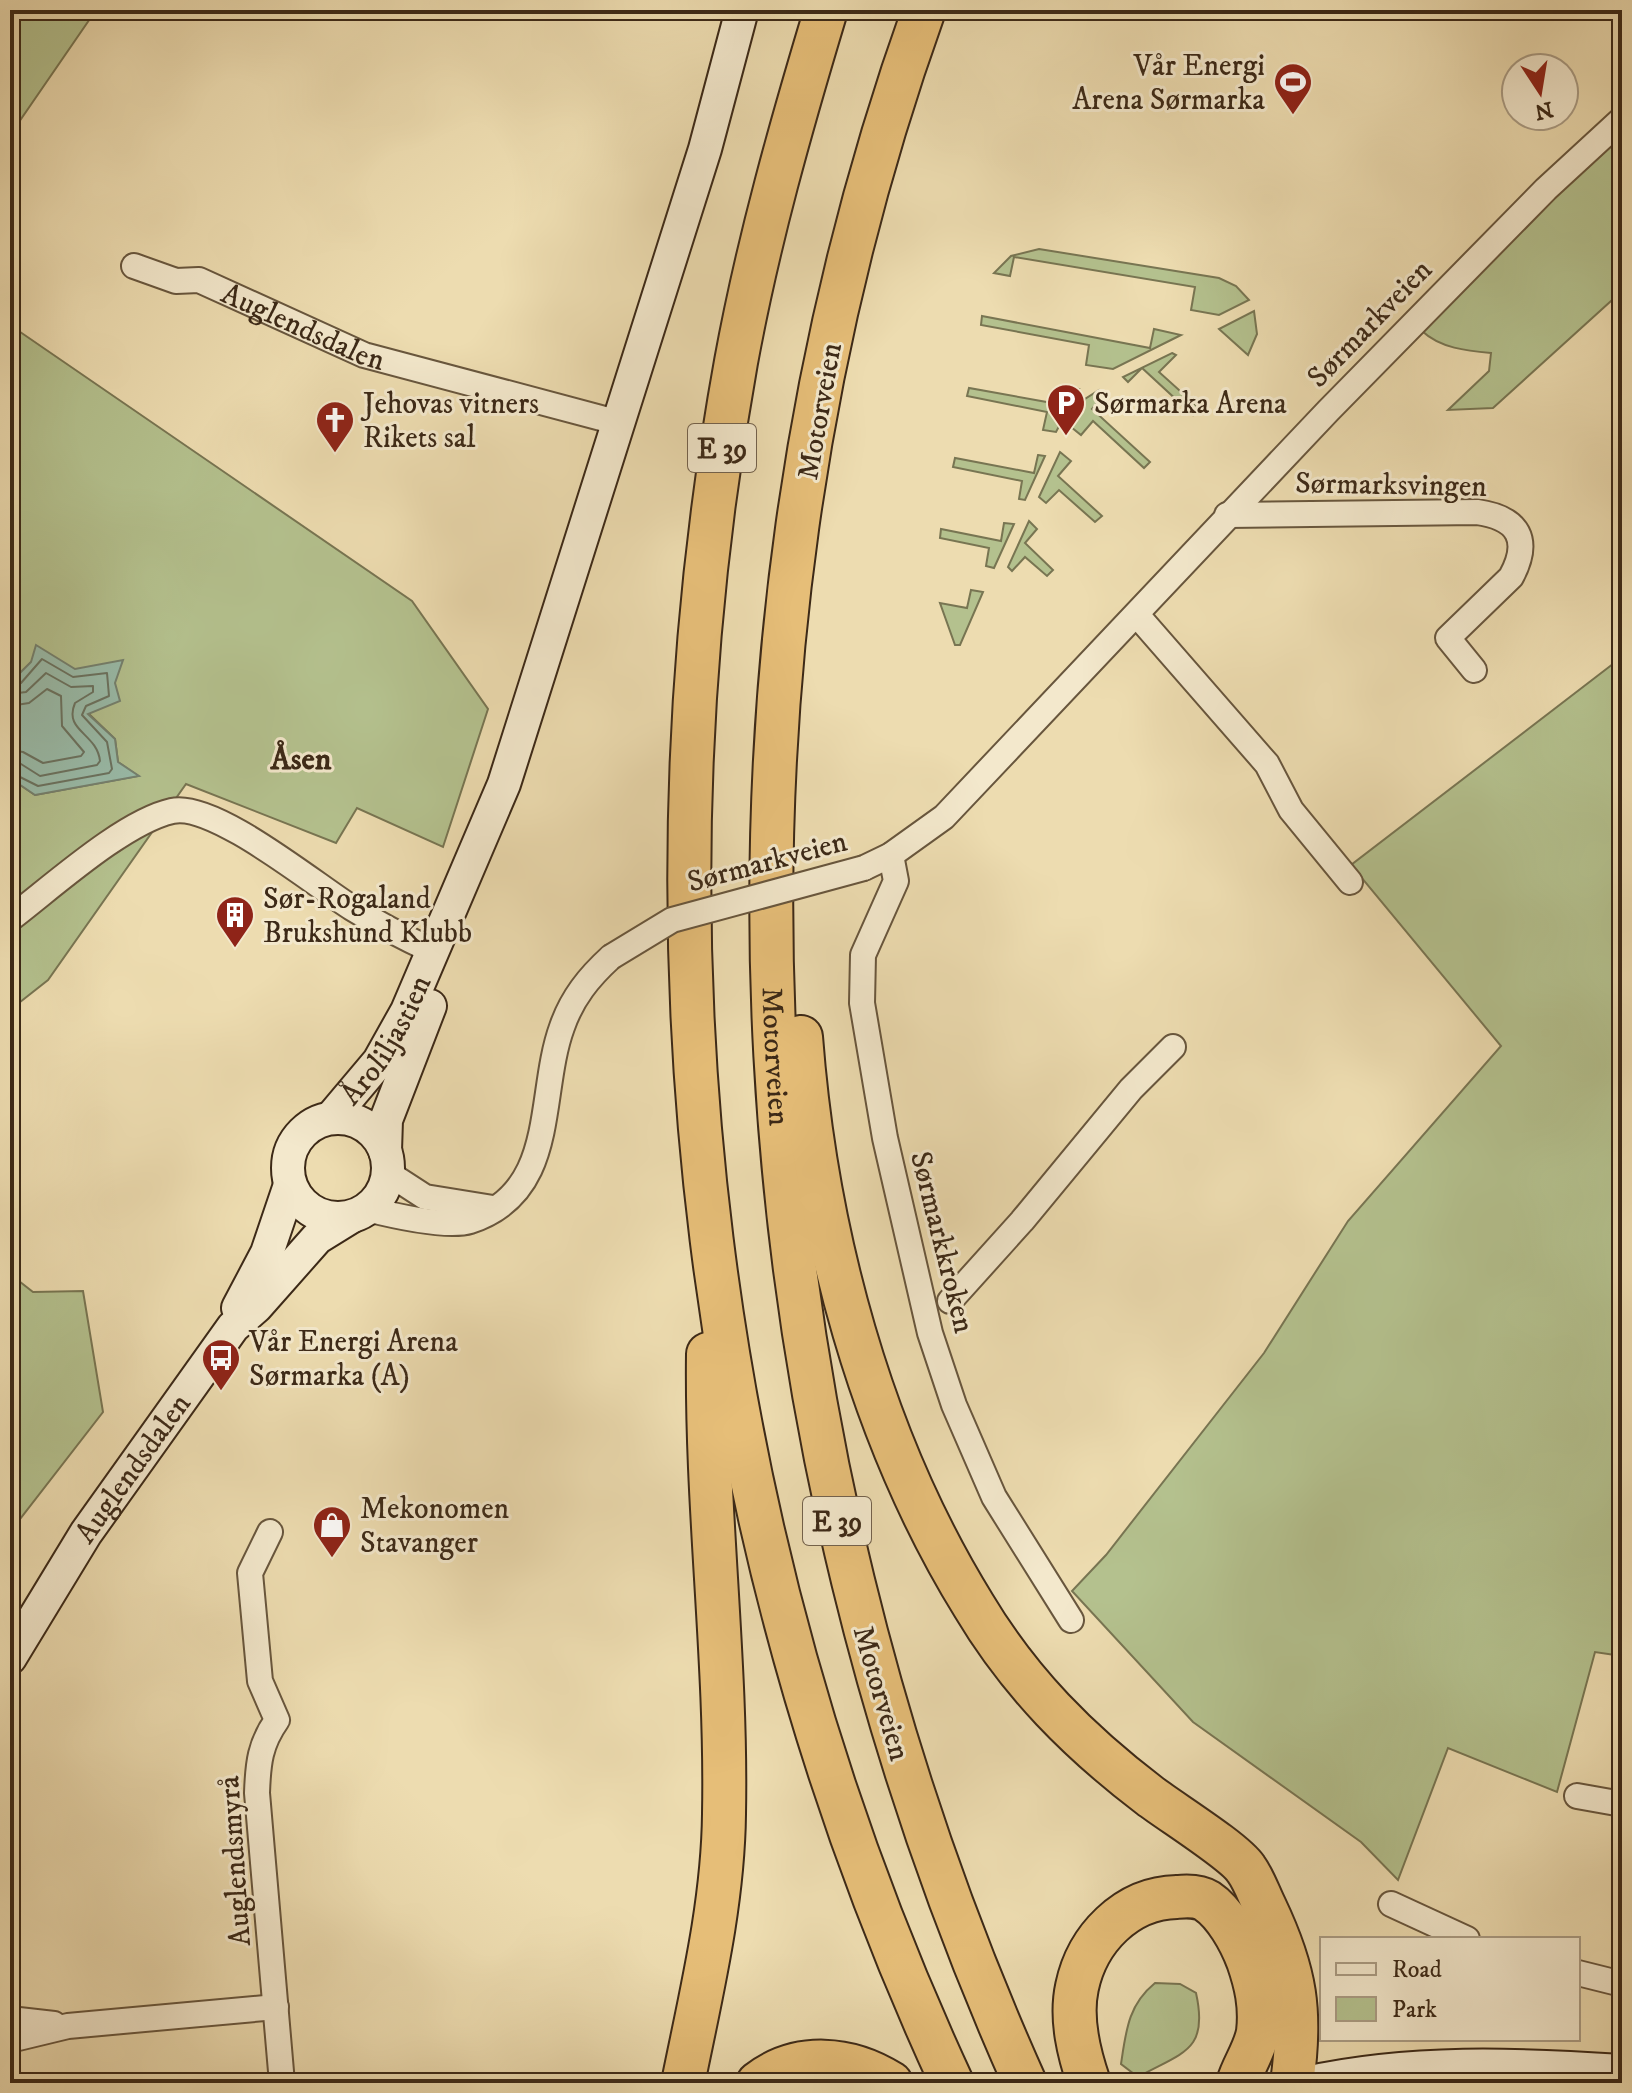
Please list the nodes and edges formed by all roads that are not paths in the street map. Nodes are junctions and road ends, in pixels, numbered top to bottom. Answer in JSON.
{"nodes":[{"id":1,"x":742,"y":10,"type":"edge"},
{"id":2,"x":826,"y":10,"type":"edge"},
{"id":3,"x":924,"y":10,"type":"edge"},
{"id":4,"x":1622,"y":119,"type":"edge"},
{"id":5,"x":134,"y":266,"type":"dead end"},
{"id":6,"x":616,"y":422,"type":"junction"},
{"id":7,"x":1227,"y":515,"type":"junction"},
{"id":8,"x":1137,"y":615,"type":"junction"},
{"id":9,"x":1474,"y":670,"type":"dead end"},
{"id":10,"x":775,"y":767,"type":"junction"},
{"id":11,"x":504,"y":784,"type":"junction"},
{"id":12,"x":891,"y":855,"type":"junction"},
{"id":13,"x":1350,"y":882,"type":"dead end"},
{"id":14,"x":10,"y":919,"type":"edge"},
{"id":15,"x":433,"y":951,"type":"junction"},
{"id":16,"x":1173,"y":1047,"type":"dead end"},
{"id":17,"x":331,"y":1118,"type":"junction"},
{"id":18,"x":387,"y":1162,"type":"junction"},
{"id":19,"x":290,"y":1185,"type":"junction"},
{"id":20,"x":493,"y":1208,"type":"junction"},
{"id":21,"x":359,"y":1213,"type":"junction"},
{"id":22,"x":709,"y":1233,"type":"junction"},
{"id":23,"x":950,"y":1301,"type":"dead end"},
{"id":24,"x":243,"y":1310,"type":"junction"},
{"id":25,"x":270,"y":1532,"type":"dead end"},
{"id":26,"x":1071,"y":1620,"type":"dead end"},
{"id":27,"x":10,"y":1658,"type":"edge"},
{"id":28,"x":1577,"y":1796,"type":"dead end"},
{"id":29,"x":1622,"y":1804,"type":"edge"},
{"id":30,"x":1391,"y":1904,"type":"dead end"},
{"id":31,"x":1460,"y":1937,"type":"edge"},
{"id":32,"x":1580,"y":1974,"type":"edge"},
{"id":33,"x":1622,"y":1984,"type":"edge"},
{"id":34,"x":276,"y":2007,"type":"junction"},
{"id":35,"x":10,"y":2019,"type":"edge"},
{"id":36,"x":68,"y":2026,"type":"junction"},
{"id":37,"x":10,"y":2040,"type":"edge"},
{"id":38,"x":1622,"y":2071,"type":"edge"},
{"id":39,"x":282,"y":2083,"type":"edge"},
{"id":40,"x":683,"y":2083,"type":"edge"},
{"id":41,"x":758,"y":2083,"type":"edge"},
{"id":42,"x":891,"y":2083,"type":"edge"},
{"id":43,"x":952,"y":2083,"type":"edge"},
{"id":44,"x":1025,"y":2083,"type":"edge"},
{"id":45,"x":1089,"y":2083,"type":"edge"},
{"id":46,"x":1238,"y":2083,"type":"edge"},
{"id":47,"x":1292,"y":2083,"type":"edge"},
{"id":48,"x":1306,"y":2083,"type":"edge"}],
"edges":[{"from":1,"to":6,"type":"main road"},
{"from":2,"to":22,"type":"highway","number":"E 39"},
{"from":3,"to":10,"type":"highway","name":"Motorveien","number":"E 39"},
{"from":4,"to":7,"type":"street","name":"Sørmarkveien"},
{"from":5,"to":6,"type":"street","name":"Auglendsdalen"},
{"from":6,"to":11,"type":"main road"},
{"from":7,"to":8,"type":"street","name":"Sørmarkveien"},
{"from":7,"to":9,"type":"street","name":"Sørmarksvingen"},
{"from":8,"to":12,"type":"street","name":"Sørmarkveien"},
{"from":8,"to":13,"type":"street"},
{"from":10,"to":44,"type":"highway","name":"Motorveien","number":"E 39"},
{"from":10,"to":47,"type":"highway","number":"E 39"},
{"from":11,"to":15,"type":"main road","name":"Åroliljastien"},
{"from":11,"to":18,"type":"main road","name":"Åroliljastien"},
{"from":12,"to":20,"type":"street","name":"Sørmarkveien","bridge":true},
{"from":12,"to":26,"type":"street","name":"Sørmarkkroken"},
{"from":14,"to":15,"type":"street"},
{"from":15,"to":17,"type":"main road","name":"Åroliljastien"},
{"from":16,"to":23,"type":"street"},
{"from":17,"to":18,"type":"main road"},
{"from":17,"to":19,"type":"main road"},
{"from":18,"to":20,"type":"street"},
{"from":18,"to":21,"type":"main road"},
{"from":19,"to":21,"type":"main road"},
{"from":19,"to":24,"type":"main road"},
{"from":20,"to":21,"type":"street","name":"Sørmarkveien"},
{"from":21,"to":24,"type":"main road"},
{"from":22,"to":40,"type":"highway","number":"E 39"},
{"from":22,"to":43,"type":"highway","number":"E 39"},
{"from":24,"to":27,"type":"main road","name":"Auglendsdalen"},
{"from":25,"to":34,"type":"street","name":"Auglendsmyrå"},
{"from":28,"to":29,"type":"street"},
{"from":30,"to":31,"type":"street"},
{"from":32,"to":33,"type":"street"},
{"from":34,"to":36,"type":"street"},
{"from":34,"to":39,"type":"street","name":"Auglendsmyrå"},
{"from":35,"to":36,"type":"street"},
{"from":36,"to":37,"type":"street"},
{"from":38,"to":48,"type":"main road"},
{"from":41,"to":42,"type":"highway"},
{"from":45,"to":46,"type":"highway"}]}
